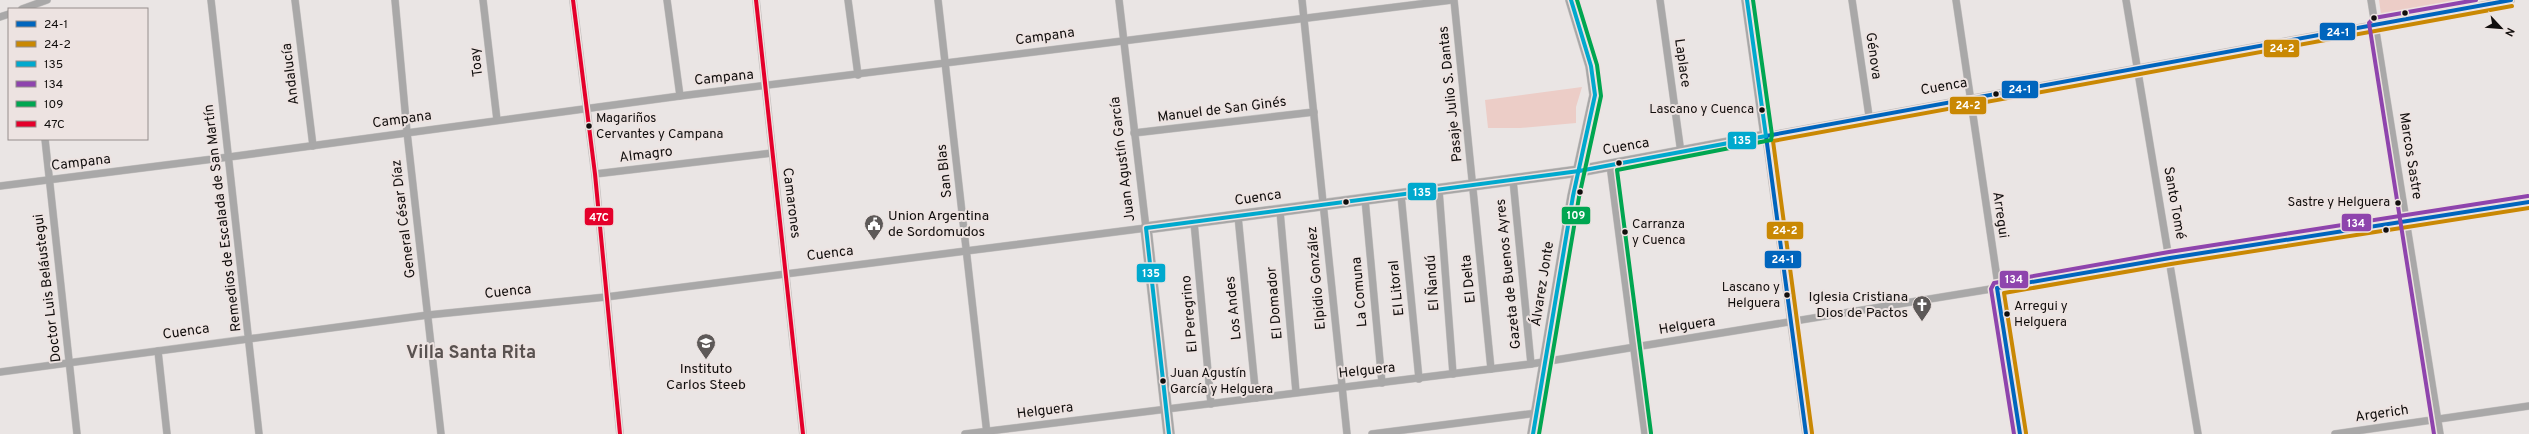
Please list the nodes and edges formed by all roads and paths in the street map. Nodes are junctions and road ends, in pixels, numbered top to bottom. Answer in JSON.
{"nodes":[{"id":1,"x":47,"y":0,"type":"edge"},
{"id":2,"x":211,"y":0,"type":"edge"},
{"id":3,"x":296,"y":0,"type":"edge"},
{"id":4,"x":395,"y":0,"type":"edge"},
{"id":5,"x":483,"y":0,"type":"edge"},
{"id":6,"x":573,"y":0,"type":"edge"},
{"id":7,"x":667,"y":0,"type":"edge"},
{"id":8,"x":756,"y":0,"type":"edge"},
{"id":9,"x":848,"y":0,"type":"edge"},
{"id":10,"x":938,"y":0,"type":"edge"},
{"id":11,"x":1119,"y":0,"type":"edge"},
{"id":12,"x":1302,"y":0,"type":"edge"},
{"id":13,"x":1453,"y":0,"type":"edge"},
{"id":14,"x":1571,"y":0,"type":"edge"},
{"id":15,"x":1660,"y":0,"type":"edge"},
{"id":16,"x":1747,"y":0,"type":"edge"},
{"id":17,"x":1852,"y":0,"type":"edge"},
{"id":18,"x":1956,"y":0,"type":"edge"},
{"id":19,"x":2126,"y":0,"type":"edge"},
{"id":20,"x":2371,"y":0,"type":"edge"},
{"id":21,"x":2512,"y":0,"type":"edge"},
{"id":22,"x":1425,"y":2,"type":"edge"},
{"id":23,"x":27,"y":6,"type":"edge"},
{"id":24,"x":1304,"y":18,"type":"junction"},
{"id":25,"x":2375,"y":24,"type":"junction"},
{"id":26,"x":1124,"y":39,"type":"junction"},
{"id":27,"x":946,"y":63,"type":"junction"},
{"id":28,"x":2137,"y":69,"type":"junction"},
{"id":29,"x":858,"y":75,"type":"junction"},
{"id":30,"x":765,"y":86,"type":"junction"},
{"id":31,"x":680,"y":96,"type":"junction"},
{"id":32,"x":1972,"y":97,"type":"junction"},
{"id":33,"x":585,"y":108,"type":"junction"},
{"id":34,"x":1314,"y":112,"type":"junction"},
{"id":35,"x":1869,"y":116,"type":"junction"},
{"id":36,"x":496,"y":120,"type":"junction"},
{"id":37,"x":407,"y":132,"type":"junction"},
{"id":38,"x":1134,"y":134,"type":"junction"},
{"id":39,"x":1766,"y":136,"type":"junction"},
{"id":40,"x":45,"y":140,"type":"edge"},
{"id":41,"x":313,"y":146,"type":"junction"},
{"id":42,"x":772,"y":152,"type":"junction"},
{"id":43,"x":1681,"y":152,"type":"junction"},
{"id":44,"x":229,"y":157,"type":"junction"},
{"id":45,"x":1610,"y":165,"type":"junction"},
{"id":46,"x":1579,"y":171,"type":"junction"},
{"id":47,"x":595,"y":174,"type":"junction"},
{"id":48,"x":49,"y":180,"type":"junction"},
{"id":49,"x":1513,"y":180,"type":"junction"},
{"id":50,"x":0,"y":186,"type":"edge"},
{"id":51,"x":1473,"y":186,"type":"junction"},
{"id":52,"x":1439,"y":190,"type":"junction"},
{"id":53,"x":1401,"y":194,"type":"junction"},
{"id":54,"x":1365,"y":199,"type":"junction"},
{"id":55,"x":2529,"y":202,"type":"edge"},
{"id":56,"x":1323,"y":204,"type":"junction"},
{"id":57,"x":1280,"y":211,"type":"junction"},
{"id":58,"x":1238,"y":216,"type":"junction"},
{"id":59,"x":2407,"y":221,"type":"junction"},
{"id":60,"x":1194,"y":222,"type":"junction"},
{"id":61,"x":1146,"y":228,"type":"junction"},
{"id":62,"x":966,"y":252,"type":"junction"},
{"id":63,"x":2170,"y":258,"type":"junction"},
{"id":64,"x":787,"y":274,"type":"junction"},
{"id":65,"x":1997,"y":288,"type":"junction"},
{"id":66,"x":606,"y":297,"type":"junction"},
{"id":67,"x":428,"y":315,"type":"junction"},
{"id":68,"x":1791,"y":322,"type":"junction"},
{"id":69,"x":250,"y":338,"type":"junction"},
{"id":70,"x":1634,"y":347,"type":"junction"},
{"id":71,"x":158,"y":351,"type":"junction"},
{"id":72,"x":70,"y":362,"type":"junction"},
{"id":73,"x":1546,"y":362,"type":"junction"},
{"id":74,"x":1531,"y":364,"type":"junction"},
{"id":75,"x":1491,"y":369,"type":"junction"},
{"id":76,"x":0,"y":372,"type":"edge"},
{"id":77,"x":1453,"y":374,"type":"junction"},
{"id":78,"x":1419,"y":378,"type":"junction"},
{"id":79,"x":1382,"y":383,"type":"junction"},
{"id":80,"x":1341,"y":388,"type":"junction"},
{"id":81,"x":1296,"y":392,"type":"junction"},
{"id":82,"x":1256,"y":398,"type":"junction"},
{"id":83,"x":1211,"y":404,"type":"junction"},
{"id":84,"x":2529,"y":406,"type":"edge"},
{"id":85,"x":1167,"y":410,"type":"junction"},
{"id":86,"x":1537,"y":413,"type":"junction"},
{"id":87,"x":2437,"y":419,"type":"junction"},
{"id":88,"x":987,"y":432,"type":"edge"},
{"id":89,"x":77,"y":434,"type":"edge"},
{"id":90,"x":167,"y":434,"type":"edge"},
{"id":91,"x":259,"y":434,"type":"edge"},
{"id":92,"x":441,"y":434,"type":"edge"},
{"id":93,"x":620,"y":434,"type":"edge"},
{"id":94,"x":803,"y":434,"type":"edge"},
{"id":95,"x":964,"y":434,"type":"edge"},
{"id":96,"x":1169,"y":434,"type":"edge"},
{"id":97,"x":1347,"y":434,"type":"edge"},
{"id":98,"x":1372,"y":434,"type":"edge"},
{"id":99,"x":1533,"y":434,"type":"edge"},
{"id":100,"x":1645,"y":434,"type":"edge"},
{"id":101,"x":1806,"y":434,"type":"edge"},
{"id":102,"x":2020,"y":434,"type":"edge"},
{"id":103,"x":2198,"y":434,"type":"edge"},
{"id":104,"x":2335,"y":434,"type":"edge"},
{"id":105,"x":2440,"y":434,"type":"edge"}],
"edges":[{"from":1,"to":23,"type":"street"},
{"from":2,"to":44,"type":"street","name":"Remedios de Escalada de San Martín"},
{"from":3,"to":41,"type":"street","name":"Andalucía"},
{"from":4,"to":37,"type":"street","name":"General César Díaz"},
{"from":5,"to":36,"type":"street","name":"Toay"},
{"from":6,"to":33,"type":"street"},
{"from":7,"to":31,"type":"street"},
{"from":8,"to":30,"type":"street","name":"Camarones"},
{"from":9,"to":29,"type":"street"},
{"from":10,"to":27,"type":"street","name":"San Blas"},
{"from":11,"to":26,"type":"street","name":"Juan Agustín García"},
{"from":12,"to":24,"type":"street","name":"Elpidio González"},
{"from":13,"to":22,"type":"street","name":"Campana"},
{"from":13,"to":51,"type":"street","name":"Pasaje Julio S. Dantas"},
{"from":14,"to":46,"type":"street","name":"Álvarez Jonte"},
{"from":15,"to":43,"type":"street","name":"Laplace"},
{"from":16,"to":39,"type":"street"},
{"from":17,"to":35,"type":"street","name":"Génova"},
{"from":18,"to":32,"type":"street","name":"Arregui"},
{"from":19,"to":28,"type":"street","name":"Santo Tomé"},
{"from":20,"to":25,"type":"street","name":"Marcos Sastre"},
{"from":21,"to":25,"type":"street","name":"Cuenca"},
{"from":22,"to":24,"type":"street","name":"Campana"},
{"from":24,"to":26,"type":"street","name":"Campana"},
{"from":24,"to":34,"type":"street","name":"Elpidio González"},
{"from":25,"to":28,"type":"street","name":"Cuenca"},
{"from":25,"to":59,"type":"street","name":"Marcos Sastre"},
{"from":26,"to":27,"type":"street","name":"Campana"},
{"from":26,"to":38,"type":"street","name":"Juan Agustín García"},
{"from":27,"to":29,"type":"street","name":"Campana"},
{"from":27,"to":62,"type":"street","name":"San Blas"},
{"from":28,"to":32,"type":"street","name":"Cuenca"},
{"from":28,"to":63,"type":"street","name":"Santo Tomé"},
{"from":29,"to":30,"type":"street","name":"Campana"},
{"from":30,"to":31,"type":"street","name":"Campana"},
{"from":30,"to":42,"type":"street","name":"Camarones"},
{"from":31,"to":33,"type":"street","name":"Campana"},
{"from":32,"to":35,"type":"street","name":"Cuenca"},
{"from":32,"to":65,"type":"street","name":"Arregui"},
{"from":33,"to":36,"type":"street","name":"Campana"},
{"from":33,"to":47,"type":"street"},
{"from":34,"to":38,"type":"street","name":"Manuel de San Ginés"},
{"from":34,"to":56,"type":"street","name":"Elpidio González"},
{"from":35,"to":39,"type":"street","name":"Cuenca"},
{"from":36,"to":37,"type":"street","name":"Campana"},
{"from":37,"to":41,"type":"street","name":"Campana"},
{"from":37,"to":67,"type":"street","name":"General César Díaz"},
{"from":38,"to":61,"type":"street","name":"Juan Agustín García"},
{"from":39,"to":43,"type":"street","name":"Cuenca"},
{"from":39,"to":68,"type":"street"},
{"from":40,"to":48,"type":"street","name":"Doctor Luis Beláustegui"},
{"from":41,"to":44,"type":"street","name":"Campana"},
{"from":42,"to":47,"type":"street","name":"Almagro"},
{"from":42,"to":64,"type":"street","name":"Camarones"},
{"from":43,"to":45,"type":"street","name":"Cuenca"},
{"from":44,"to":48,"type":"street","name":"Campana"},
{"from":44,"to":69,"type":"street","name":"Remedios de Escalada de San Martín"},
{"from":45,"to":46,"type":"street","name":"Cuenca"},
{"from":45,"to":70,"type":"street"},
{"from":46,"to":49,"type":"street","name":"Cuenca"},
{"from":46,"to":73,"type":"street","name":"Álvarez Jonte"},
{"from":47,"to":66,"type":"street"},
{"from":48,"to":50,"type":"street","name":"Campana"},
{"from":48,"to":72,"type":"street","name":"Doctor Luis Beláustegui"},
{"from":49,"to":51,"type":"street","name":"Cuenca"},
{"from":49,"to":74,"type":"street","name":"Gazeta de Buenos Ayres"},
{"from":51,"to":52,"type":"street","name":"Cuenca"},
{"from":51,"to":75,"type":"street","name":"El Delta"},
{"from":52,"to":53,"type":"street","name":"Cuenca"},
{"from":52,"to":77,"type":"street","name":"El Ñandú"},
{"from":53,"to":54,"type":"street","name":"Cuenca"},
{"from":53,"to":78,"type":"street","name":"El Litoral"},
{"from":54,"to":56,"type":"street","name":"Cuenca"},
{"from":54,"to":79,"type":"street","name":"La Comuna"},
{"from":55,"to":59,"type":"street","name":"Helguera"},
{"from":56,"to":57,"type":"street","name":"Cuenca"},
{"from":56,"to":80,"type":"street","name":"Elpidio González"},
{"from":57,"to":58,"type":"street","name":"Cuenca"},
{"from":57,"to":81,"type":"street","name":"El Domador"},
{"from":58,"to":60,"type":"street","name":"Cuenca"},
{"from":58,"to":82,"type":"street","name":"Los Andes"},
{"from":59,"to":63,"type":"street","name":"Helguera"},
{"from":59,"to":87,"type":"street","name":"Marcos Sastre"},
{"from":60,"to":61,"type":"street","name":"Cuenca"},
{"from":60,"to":83,"type":"street","name":"El Peregrino"},
{"from":61,"to":62,"type":"street","name":"Cuenca"},
{"from":61,"to":85,"type":"street","name":"Juan Agustín García"},
{"from":62,"to":64,"type":"street","name":"Cuenca"},
{"from":62,"to":88,"type":"street","name":"San Blas"},
{"from":63,"to":65,"type":"street","name":"Helguera"},
{"from":63,"to":103,"type":"street","name":"Santo Tomé"},
{"from":64,"to":66,"type":"street","name":"Cuenca"},
{"from":64,"to":94,"type":"street","name":"Camarones"},
{"from":65,"to":68,"type":"street","name":"Helguera"},
{"from":65,"to":102,"type":"street","name":"Arregui"},
{"from":66,"to":67,"type":"street","name":"Cuenca"},
{"from":66,"to":93,"type":"street"},
{"from":67,"to":69,"type":"street","name":"Cuenca"},
{"from":67,"to":92,"type":"street","name":"General César Díaz"},
{"from":68,"to":70,"type":"street","name":"Helguera"},
{"from":68,"to":101,"type":"street"},
{"from":69,"to":71,"type":"street","name":"Cuenca"},
{"from":69,"to":91,"type":"street","name":"Remedios de Escalada de San Martín"},
{"from":70,"to":73,"type":"street","name":"Helguera"},
{"from":70,"to":100,"type":"street"},
{"from":71,"to":72,"type":"street","name":"Cuenca"},
{"from":71,"to":90,"type":"street"},
{"from":72,"to":76,"type":"street","name":"Cuenca"},
{"from":72,"to":89,"type":"street","name":"Doctor Luis Beláustegui"},
{"from":73,"to":74,"type":"street","name":"Helguera"},
{"from":73,"to":86,"type":"street","name":"Álvarez Jonte"},
{"from":74,"to":75,"type":"street","name":"Helguera"},
{"from":75,"to":77,"type":"street","name":"Helguera"},
{"from":77,"to":78,"type":"street","name":"Helguera"},
{"from":78,"to":79,"type":"street","name":"Helguera"},
{"from":79,"to":80,"type":"street","name":"Helguera"},
{"from":80,"to":81,"type":"street","name":"Helguera"},
{"from":80,"to":97,"type":"street","name":"Elpidio González"},
{"from":81,"to":82,"type":"street","name":"Helguera"},
{"from":82,"to":83,"type":"street","name":"Helguera"},
{"from":83,"to":85,"type":"street","name":"Helguera"},
{"from":84,"to":87,"type":"street","name":"Argerich"},
{"from":85,"to":88,"type":"street","name":"Helguera"},
{"from":85,"to":96,"type":"street","name":"Juan Agustín García"},
{"from":86,"to":98,"type":"street"},
{"from":86,"to":99,"type":"street","name":"Álvarez Jonte"},
{"from":87,"to":104,"type":"street","name":"Argerich"},
{"from":87,"to":105,"type":"street","name":"Marcos Sastre"},
{"from":88,"to":95,"type":"street","name":"Helguera"}]}
